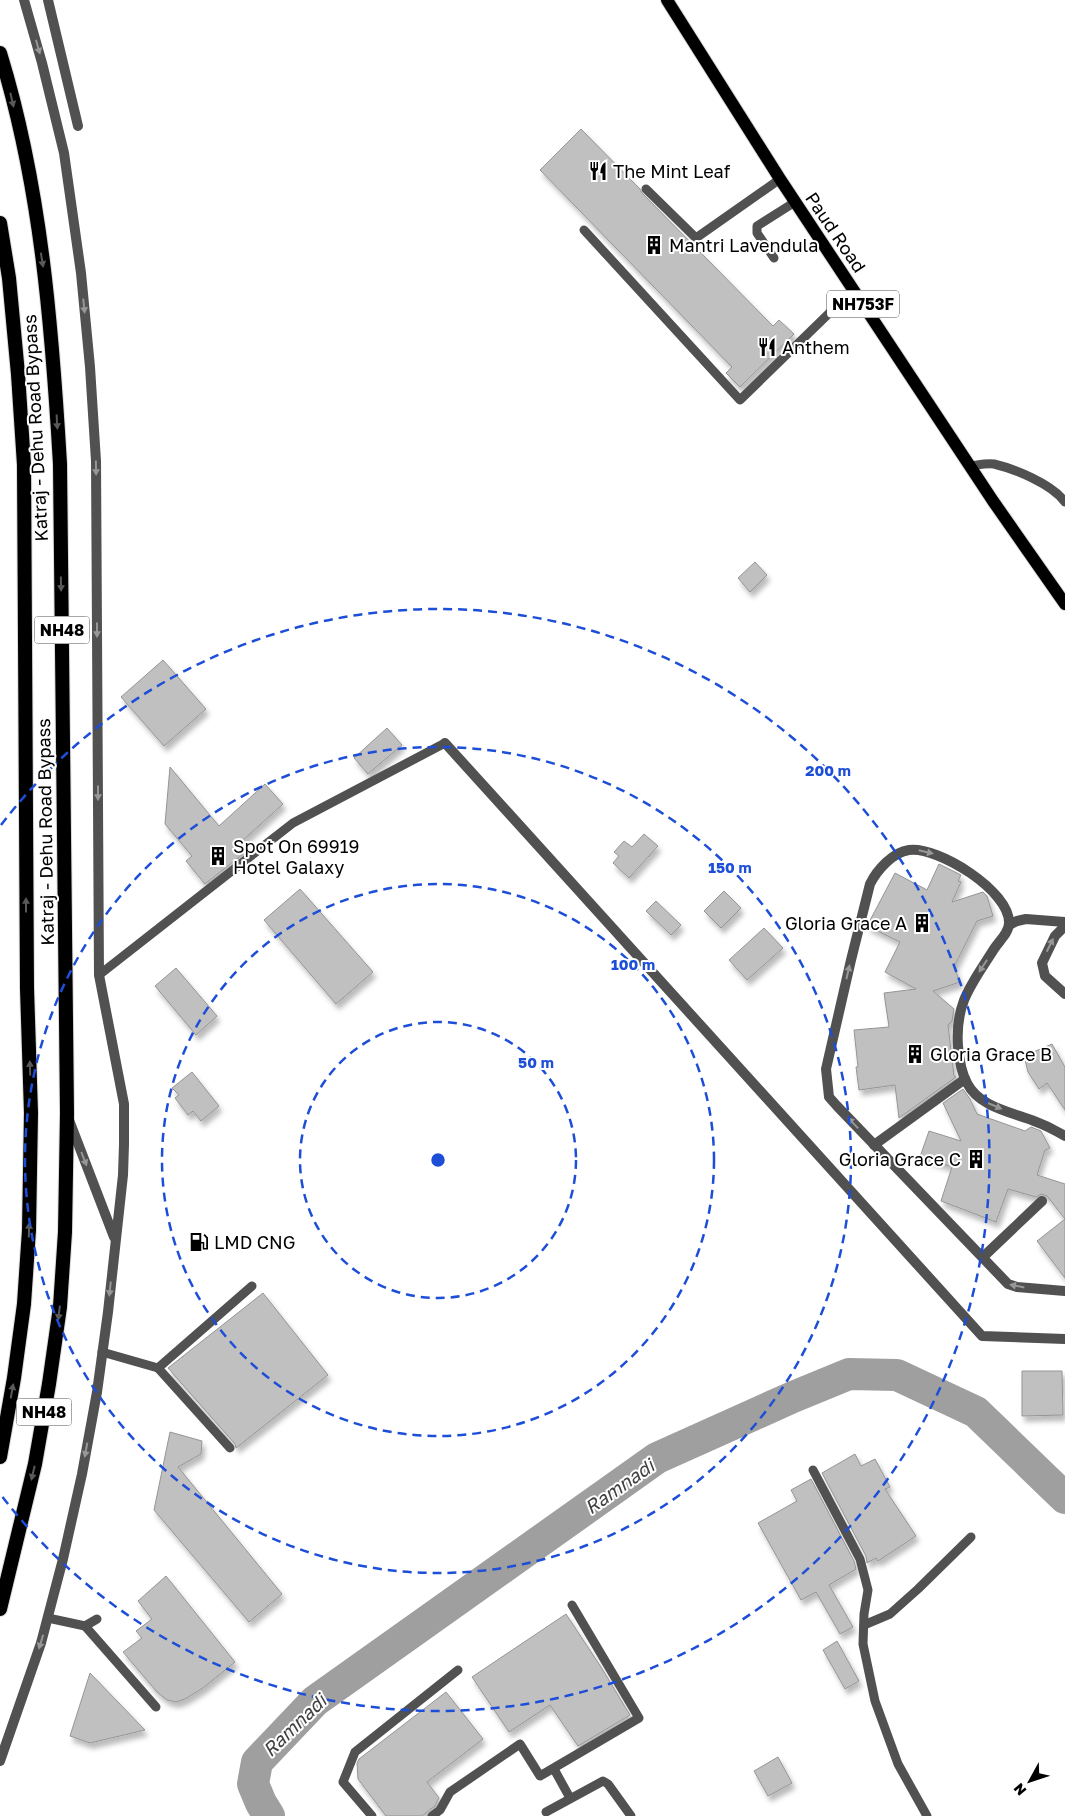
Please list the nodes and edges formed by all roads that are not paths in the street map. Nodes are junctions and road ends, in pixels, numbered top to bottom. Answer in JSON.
{"nodes":[{"id":1,"x":24,"y":0,"type":"edge"},
{"id":2,"x":48,"y":0,"type":"edge"},
{"id":3,"x":667,"y":0,"type":"edge"},
{"id":4,"x":0,"y":53,"type":"edge"},
{"id":5,"x":78,"y":126,"type":"dead end"},
{"id":6,"x":780,"y":179,"type":"junction"},
{"id":7,"x":646,"y":189,"type":"dead end"},
{"id":8,"x":795,"y":202,"type":"junction"},
{"id":9,"x":0,"y":223,"type":"edge"},
{"id":10,"x":584,"y":230,"type":"dead end"},
{"id":11,"x":774,"y":258,"type":"dead end"},
{"id":12,"x":854,"y":290,"type":"junction"},
{"id":13,"x":970,"y":466,"type":"junction"},
{"id":14,"x":1065,"y":502,"type":"edge"},
{"id":15,"x":1065,"y":602,"type":"edge"},
{"id":16,"x":445,"y":743,"type":"joint"},
{"id":17,"x":1065,"y":922,"type":"edge"},
{"id":18,"x":1009,"y":925,"type":"junction"},
{"id":19,"x":1065,"y":926,"type":"edge"},
{"id":20,"x":99,"y":975,"type":"junction"},
{"id":21,"x":1065,"y":994,"type":"edge"},
{"id":22,"x":965,"y":1079,"type":"junction"},
{"id":23,"x":67,"y":1113,"type":"junction"},
{"id":24,"x":1065,"y":1136,"type":"edge"},
{"id":25,"x":874,"y":1145,"type":"junction"},
{"id":26,"x":1042,"y":1201,"type":"dead end"},
{"id":27,"x":115,"y":1240,"type":"junction"},
{"id":28,"x":983,"y":1257,"type":"junction"},
{"id":29,"x":252,"y":1286,"type":"dead end"},
{"id":30,"x":1065,"y":1291,"type":"edge"},
{"id":31,"x":1065,"y":1339,"type":"edge"},
{"id":32,"x":102,"y":1352,"type":"junction"},
{"id":33,"x":158,"y":1368,"type":"junction"},
{"id":34,"x":230,"y":1448,"type":"dead end"},
{"id":35,"x":0,"y":1457,"type":"edge"},
{"id":36,"x":814,"y":1470,"type":"dead end"},
{"id":37,"x":971,"y":1537,"type":"dead end"},
{"id":38,"x":572,"y":1606,"type":"dead end"},
{"id":39,"x":0,"y":1609,"type":"edge"},
{"id":40,"x":48,"y":1618,"type":"junction"},
{"id":41,"x":96,"y":1619,"type":"dead end"},
{"id":42,"x":864,"y":1625,"type":"junction"},
{"id":43,"x":85,"y":1626,"type":"junction"},
{"id":44,"x":458,"y":1670,"type":"dead end"},
{"id":45,"x":156,"y":1707,"type":"dead end"},
{"id":46,"x":0,"y":1761,"type":"edge"},
{"id":47,"x":554,"y":1769,"type":"junction"},
{"id":48,"x":570,"y":1798,"type":"junction"},
{"id":49,"x":546,"y":1812,"type":"dead end"},
{"id":50,"x":372,"y":1816,"type":"edge"},
{"id":51,"x":432,"y":1816,"type":"edge"},
{"id":52,"x":631,"y":1816,"type":"edge"},
{"id":53,"x":927,"y":1816,"type":"edge"}],
"edges":[{"from":1,"to":20,"type":"street","one_way":true},
{"from":2,"to":5,"type":"street"},
{"from":3,"to":6,"type":"main road","name":"Paud Road","number":"NH753F"},
{"from":4,"to":23,"type":"highway","name":"Katraj - Dehu Road Bypass","number":"NH48","one_way":true},
{"from":6,"to":7,"type":"lane"},
{"from":6,"to":8,"type":"main road","name":"Paud Road","number":"NH753F"},
{"from":8,"to":11,"type":"lane"},
{"from":8,"to":12,"type":"main road","name":"Paud Road","number":"NH753F"},
{"from":35,"to":9,"type":"highway","name":"Katraj - Dehu Road Bypass","number":"NH48","one_way":true},
{"from":10,"to":12,"type":"lane"},
{"from":12,"to":13,"type":"main road","name":"Paud Road","number":"NH753F"},
{"from":13,"to":14,"type":"lane"},
{"from":13,"to":15,"type":"main road","name":"Paud Road","number":"NH753F"},
{"from":16,"to":20,"type":"lane"},
{"from":16,"to":31,"type":"street"},
{"from":17,"to":18,"type":"street"},
{"from":18,"to":22,"type":"street","one_way":true},
{"from":25,"to":18,"type":"street","one_way":true},
{"from":21,"to":19,"type":"street","one_way":true},
{"from":20,"to":27,"type":"street"},
{"from":22,"to":24,"type":"street","one_way":true},
{"from":22,"to":25,"type":"street"},
{"from":23,"to":27,"type":"street","one_way":true},
{"from":23,"to":39,"type":"highway","name":"Katraj - Dehu Road Bypass","number":"NH48","one_way":true},
{"from":25,"to":28,"type":"street"},
{"from":26,"to":28,"type":"street"},
{"from":27,"to":32,"type":"street","one_way":true},
{"from":30,"to":28,"type":"street","one_way":true},
{"from":29,"to":33,"type":"lane"},
{"from":32,"to":33,"type":"lane"},
{"from":32,"to":40,"type":"street","one_way":true},
{"from":33,"to":34,"type":"lane"},
{"from":36,"to":42,"type":"lane"},
{"from":37,"to":42,"type":"lane"},
{"from":38,"to":47,"type":"lane"},
{"from":40,"to":43,"type":"lane"},
{"from":40,"to":46,"type":"street","one_way":true},
{"from":41,"to":43,"type":"lane"},
{"from":42,"to":53,"type":"lane"},
{"from":43,"to":45,"type":"lane"},
{"from":44,"to":50,"type":"lane"},
{"from":47,"to":48,"type":"lane"},
{"from":47,"to":51,"type":"lane"},
{"from":48,"to":49,"type":"lane"},
{"from":48,"to":52,"type":"lane"}]}
